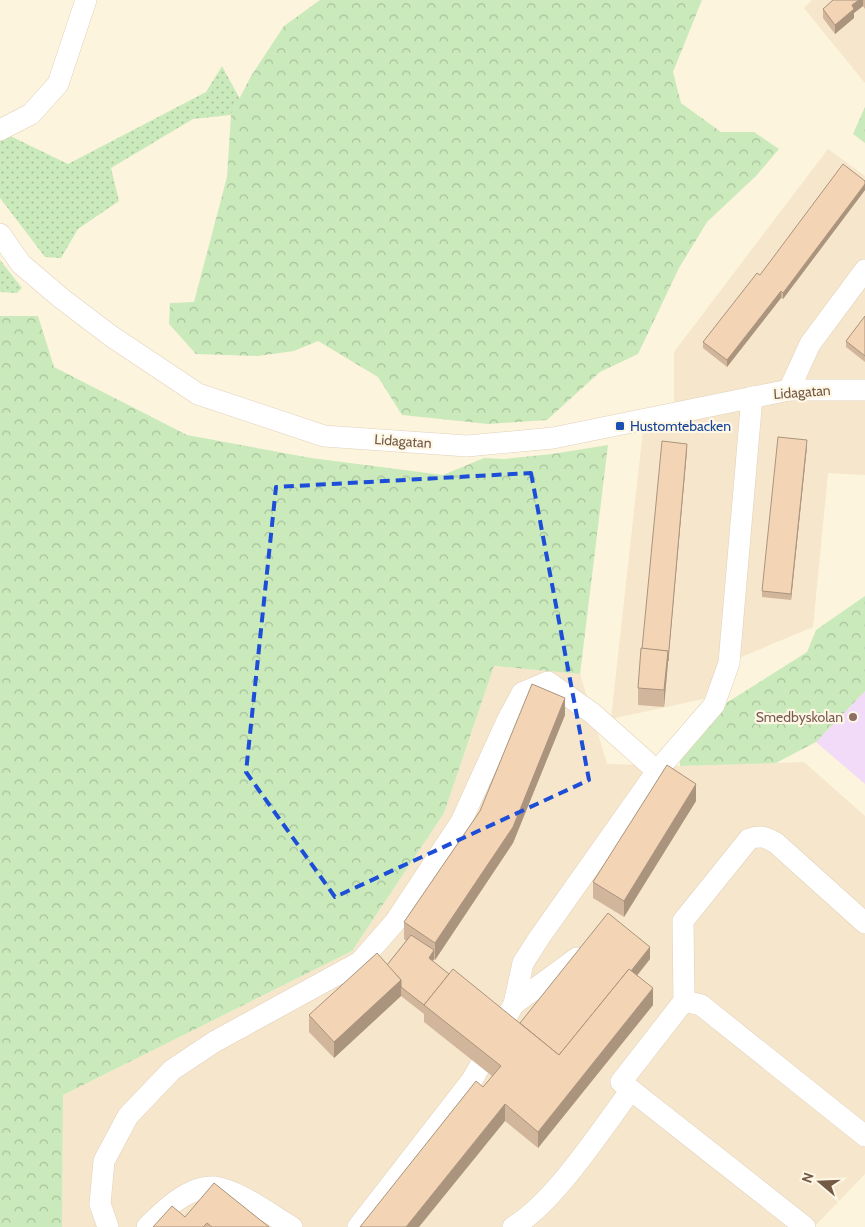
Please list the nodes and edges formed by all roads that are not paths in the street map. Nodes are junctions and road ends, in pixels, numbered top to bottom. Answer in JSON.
{"nodes":[{"id":1,"x":86,"y":0,"type":"edge"},
{"id":2,"x":0,"y":130,"type":"edge"},
{"id":3,"x":0,"y":234,"type":"edge"},
{"id":4,"x":865,"y":270,"type":"edge"},
{"id":5,"x":789,"y":390,"type":"junction"},
{"id":6,"x":865,"y":390,"type":"edge"},
{"id":7,"x":752,"y":397,"type":"junction"},
{"id":8,"x":657,"y":771,"type":"junction"},
{"id":9,"x":865,"y":923,"type":"edge"},
{"id":10,"x":577,"y":958,"type":"edge"},
{"id":11,"x":684,"y":1001,"type":"junction"},
{"id":12,"x":514,"y":1004,"type":"junction"},
{"id":13,"x":501,"y":1026,"type":"edge"},
{"id":14,"x":480,"y":1066,"type":"edge"},
{"id":15,"x":631,"y":1090,"type":"junction"},
{"id":16,"x":865,"y":1136,"type":"edge"},
{"id":17,"x":108,"y":1227,"type":"edge"},
{"id":18,"x":147,"y":1227,"type":"edge"},
{"id":19,"x":292,"y":1227,"type":"edge"},
{"id":20,"x":358,"y":1227,"type":"edge"},
{"id":21,"x":513,"y":1227,"type":"edge"},
{"id":22,"x":806,"y":1227,"type":"edge"}],
"edges":[{"from":1,"to":2,"type":"street"},
{"from":3,"to":7,"type":"street","name":"Lidagatan"},
{"from":4,"to":5,"type":"street"},
{"from":5,"to":6,"type":"street","name":"Lidagatan"},
{"from":5,"to":7,"type":"street","name":"Lidagatan"},
{"from":7,"to":8,"type":"street"},
{"from":8,"to":12,"type":"street"},
{"from":8,"to":17,"type":"street"},
{"from":9,"to":11,"type":"street"},
{"from":10,"to":12,"type":"street"},
{"from":11,"to":15,"type":"street"},
{"from":11,"to":16,"type":"street"},
{"from":12,"to":13,"type":"street"},
{"from":14,"to":20,"type":"street"},
{"from":15,"to":21,"type":"street"},
{"from":15,"to":22,"type":"street"},
{"from":18,"to":19,"type":"street"}]}
